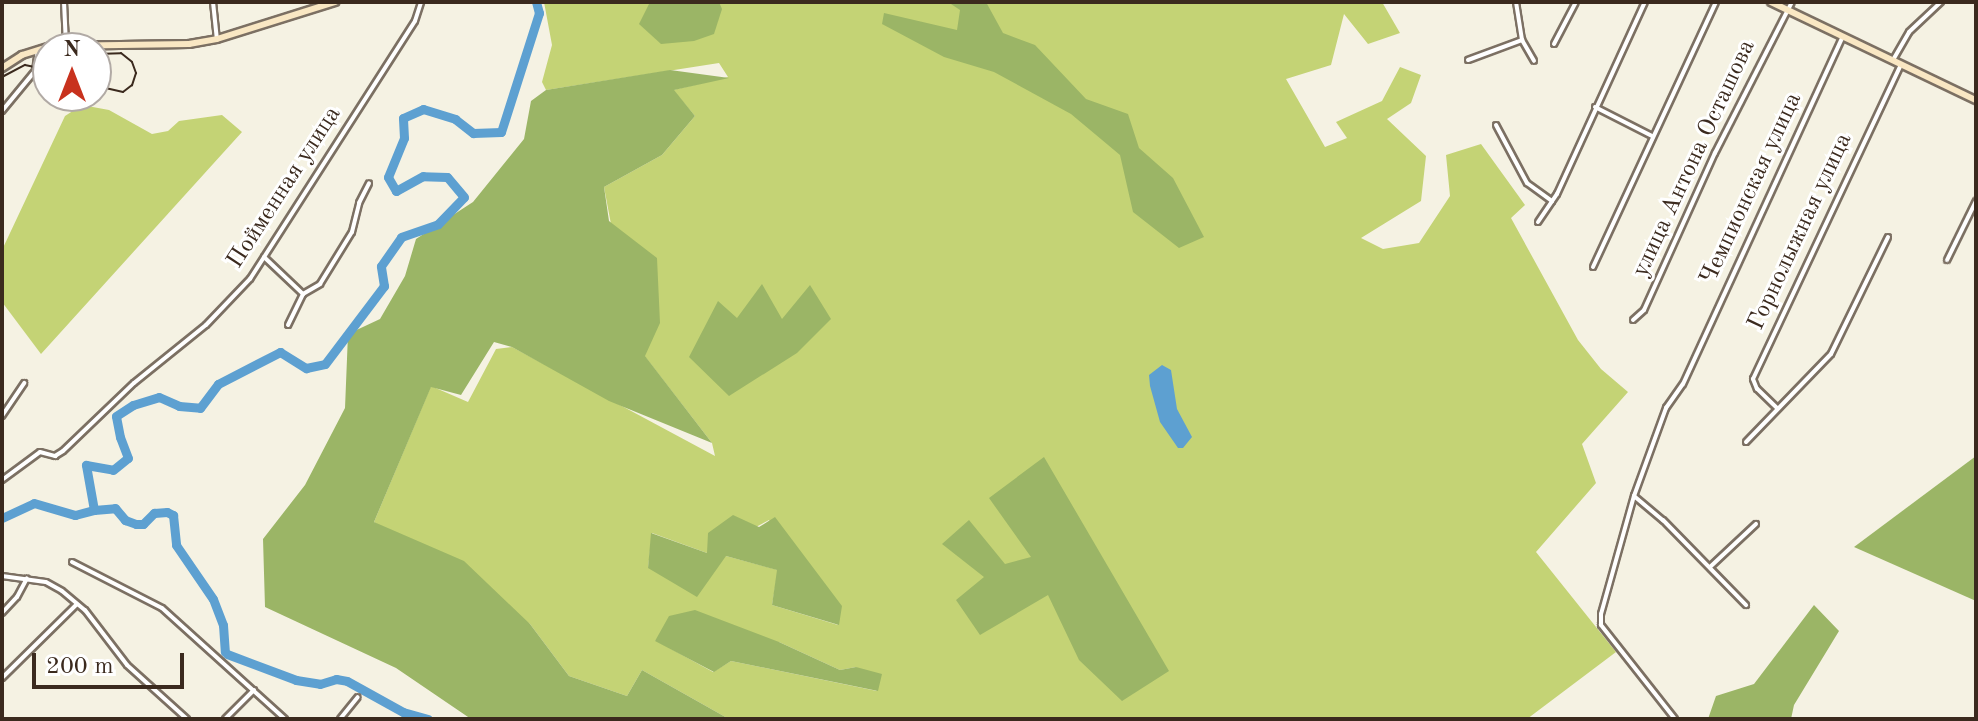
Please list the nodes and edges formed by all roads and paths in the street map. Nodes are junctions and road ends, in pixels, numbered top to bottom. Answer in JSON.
{"nodes":[{"id":1,"x":64,"y":2,"type":"edge"},
{"id":2,"x":213,"y":2,"type":"edge"},
{"id":3,"x":335,"y":2,"type":"edge"},
{"id":4,"x":421,"y":2,"type":"edge"},
{"id":5,"x":1516,"y":2,"type":"edge"},
{"id":6,"x":1576,"y":2,"type":"edge"},
{"id":7,"x":1645,"y":2,"type":"edge"},
{"id":8,"x":1716,"y":2,"type":"edge"},
{"id":9,"x":1771,"y":2,"type":"edge"},
{"id":10,"x":1792,"y":2,"type":"edge"},
{"id":11,"x":1941,"y":2,"type":"edge"},
{"id":12,"x":1787,"y":11,"type":"junction"},
{"id":13,"x":65,"y":32,"type":"edge"},
{"id":14,"x":217,"y":39,"type":"junction"},
{"id":15,"x":1842,"y":39,"type":"junction"},
{"id":16,"x":1522,"y":40,"type":"junction"},
{"id":17,"x":112,"y":44,"type":"edge"},
{"id":18,"x":1554,"y":44,"type":"dead end"},
{"id":19,"x":32,"y":52,"type":"edge"},
{"id":20,"x":1468,"y":60,"type":"dead end"},
{"id":21,"x":1534,"y":61,"type":"dead end"},
{"id":22,"x":1892,"y":62,"type":"junction"},
{"id":23,"x":1900,"y":67,"type":"junction"},
{"id":24,"x":2,"y":68,"type":"edge"},
{"id":25,"x":32,"y":75,"type":"edge"},
{"id":26,"x":1976,"y":100,"type":"edge"},
{"id":27,"x":1595,"y":107,"type":"junction"},
{"id":28,"x":2,"y":111,"type":"edge"},
{"id":29,"x":1496,"y":125,"type":"dead end"},
{"id":30,"x":1652,"y":136,"type":"junction"},
{"id":31,"x":369,"y":183,"type":"dead end"},
{"id":32,"x":1552,"y":201,"type":"junction"},
{"id":33,"x":1976,"y":201,"type":"edge"},
{"id":34,"x":1538,"y":222,"type":"dead end"},
{"id":35,"x":1888,"y":237,"type":"dead end"},
{"id":36,"x":264,"y":257,"type":"junction"},
{"id":37,"x":1947,"y":260,"type":"dead end"},
{"id":38,"x":1593,"y":267,"type":"dead end"},
{"id":39,"x":303,"y":294,"type":"junction"},
{"id":40,"x":1633,"y":320,"type":"dead end"},
{"id":41,"x":288,"y":325,"type":"dead end"},
{"id":42,"x":24,"y":383,"type":"dead end"},
{"id":43,"x":1777,"y":408,"type":"junction"},
{"id":44,"x":2,"y":416,"type":"edge"},
{"id":45,"x":1746,"y":442,"type":"dead end"},
{"id":46,"x":2,"y":480,"type":"edge"},
{"id":47,"x":1634,"y":496,"type":"junction"},
{"id":48,"x":1756,"y":524,"type":"dead end"},
{"id":49,"x":72,"y":562,"type":"dead end"},
{"id":50,"x":1710,"y":567,"type":"junction"},
{"id":51,"x":2,"y":576,"type":"edge"},
{"id":52,"x":27,"y":578,"type":"junction"},
{"id":53,"x":77,"y":603,"type":"junction"},
{"id":54,"x":1746,"y":605,"type":"dead end"},
{"id":55,"x":2,"y":613,"type":"edge"},
{"id":56,"x":2,"y":678,"type":"edge"},
{"id":57,"x":254,"y":690,"type":"junction"},
{"id":58,"x":358,"y":697,"type":"dead end"},
{"id":59,"x":187,"y":719,"type":"edge"},
{"id":60,"x":225,"y":719,"type":"edge"},
{"id":61,"x":285,"y":719,"type":"edge"},
{"id":62,"x":340,"y":719,"type":"edge"},
{"id":63,"x":1675,"y":719,"type":"edge"}],
"edges":[{"from":1,"to":13,"type":"street"},
{"from":2,"to":14,"type":"street"},
{"from":3,"to":14,"type":"street"},
{"from":4,"to":36,"type":"street","name":"Пойменная улица"},
{"from":5,"to":16,"type":"street"},
{"from":6,"to":18,"type":"street"},
{"from":7,"to":27,"type":"street"},
{"from":8,"to":30,"type":"street"},
{"from":9,"to":12,"type":"street"},
{"from":10,"to":12,"type":"street","name":"улица Антона Осташова"},
{"from":11,"to":22,"type":"street"},
{"from":12,"to":15,"type":"street"},
{"from":12,"to":40,"type":"street","name":"улица Антона Осташова"},
{"from":14,"to":17,"type":"street"},
{"from":15,"to":22,"type":"street"},
{"from":15,"to":47,"type":"street","name":"Чемпионская улица"},
{"from":16,"to":20,"type":"street"},
{"from":16,"to":21,"type":"street"},
{"from":19,"to":24,"type":"street"},
{"from":22,"to":23,"type":"street"},
{"from":23,"to":26,"type":"street"},
{"from":23,"to":43,"type":"street","name":"Горнолыжная улица"},
{"from":25,"to":28,"type":"street"},
{"from":27,"to":30,"type":"street"},
{"from":27,"to":32,"type":"street"},
{"from":29,"to":32,"type":"street"},
{"from":30,"to":38,"type":"street"},
{"from":31,"to":39,"type":"street"},
{"from":32,"to":34,"type":"street"},
{"from":33,"to":37,"type":"street"},
{"from":35,"to":43,"type":"street"},
{"from":36,"to":39,"type":"street"},
{"from":36,"to":46,"type":"street","name":"Пойменная улица"},
{"from":39,"to":41,"type":"street"},
{"from":42,"to":44,"type":"street"},
{"from":43,"to":45,"type":"street"},
{"from":47,"to":50,"type":"street"},
{"from":47,"to":63,"type":"street","name":"Чемпионская улица"},
{"from":48,"to":50,"type":"street"},
{"from":49,"to":57,"type":"street"},
{"from":50,"to":54,"type":"street"},
{"from":51,"to":52,"type":"street"},
{"from":52,"to":53,"type":"street"},
{"from":52,"to":55,"type":"street"},
{"from":53,"to":56,"type":"street"},
{"from":53,"to":59,"type":"street"},
{"from":57,"to":60,"type":"street"},
{"from":57,"to":61,"type":"street"},
{"from":58,"to":62,"type":"street"}]}
